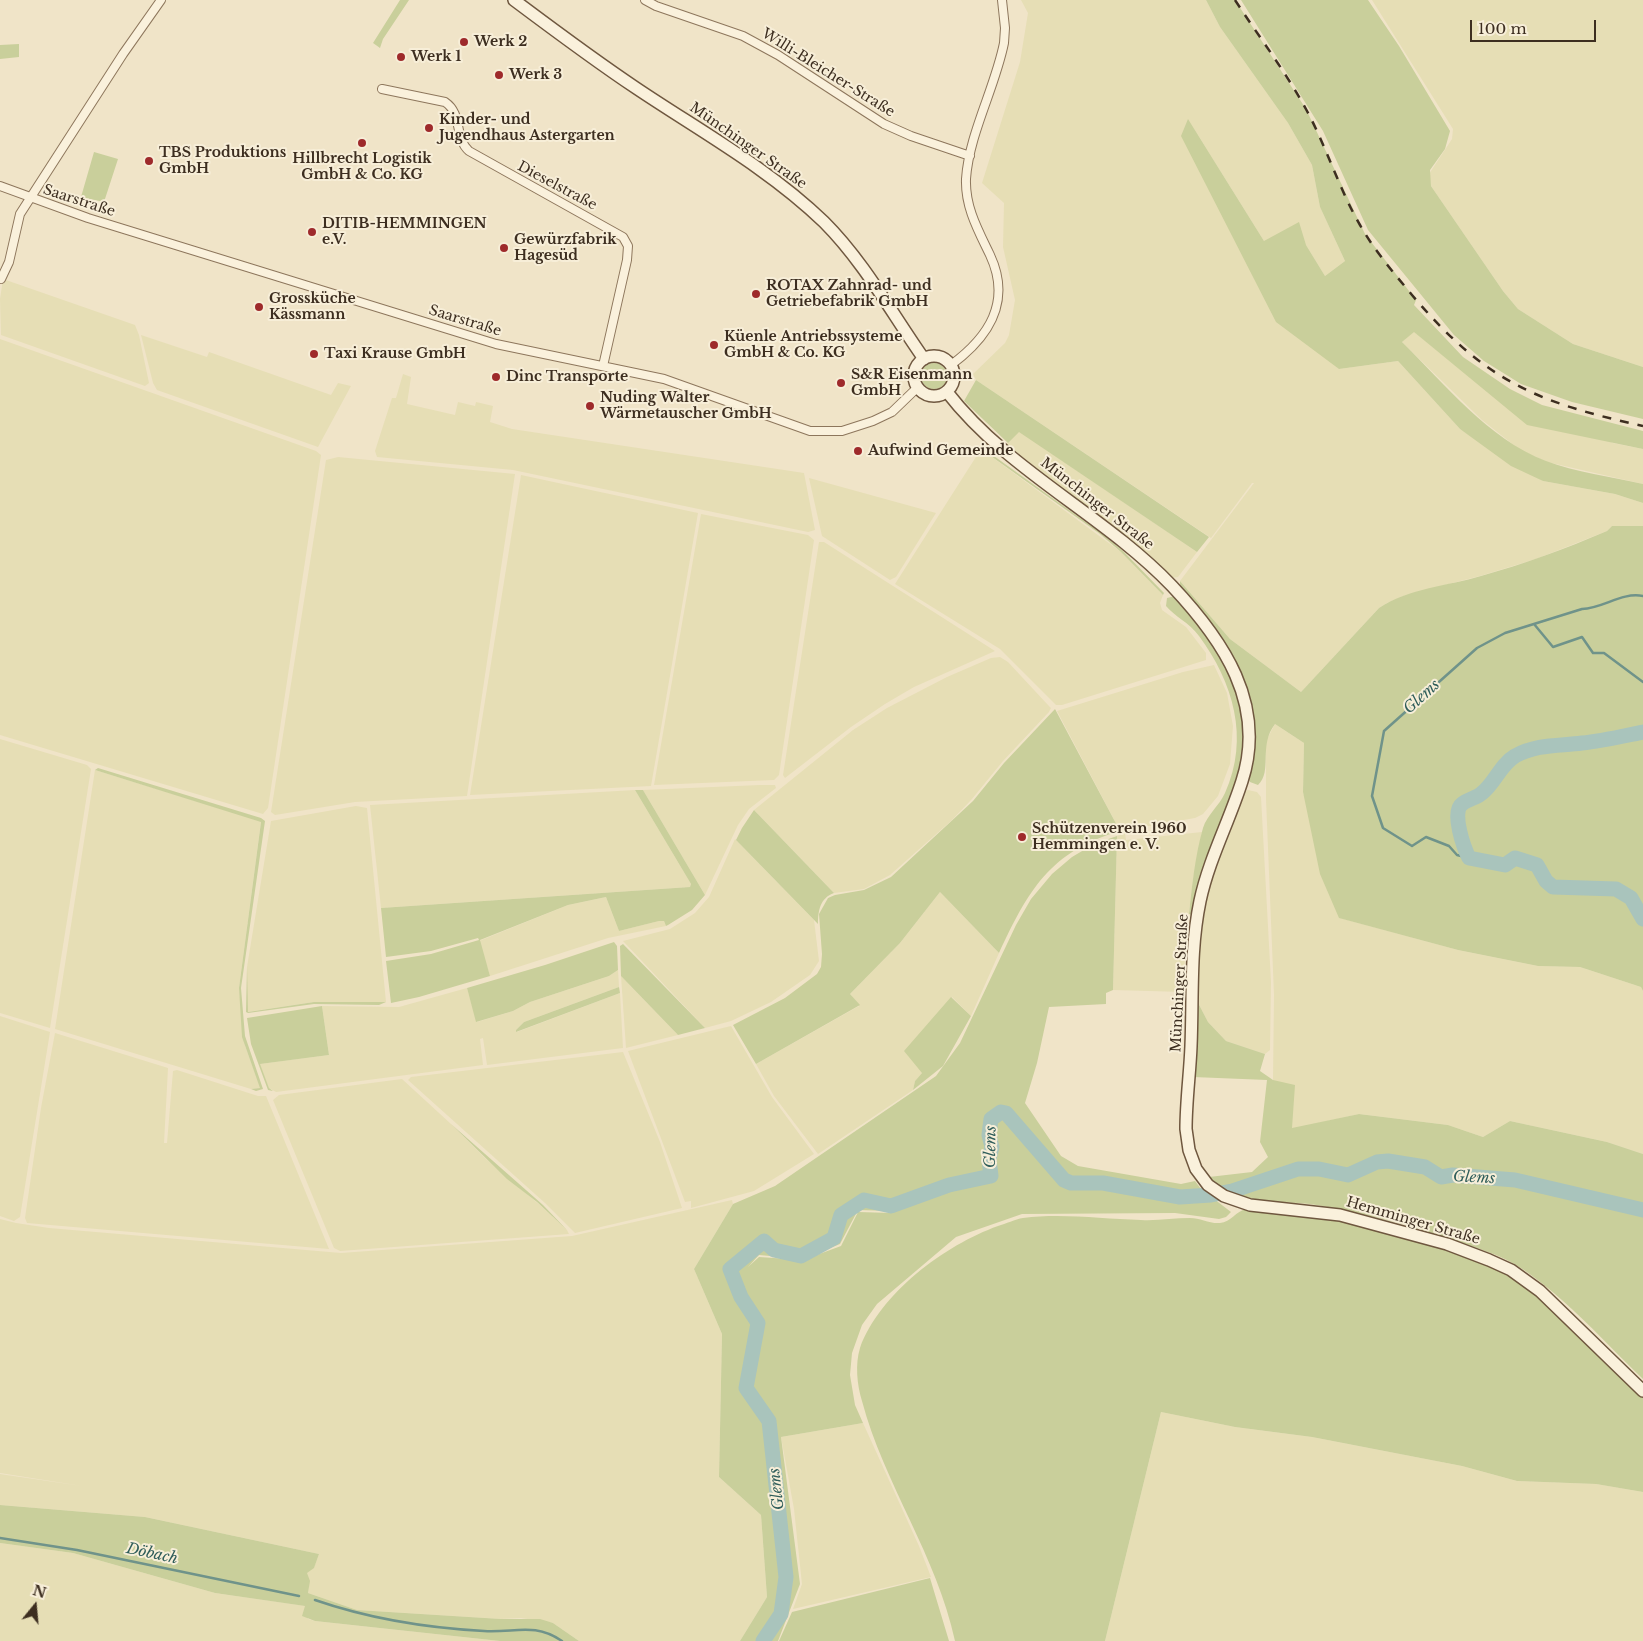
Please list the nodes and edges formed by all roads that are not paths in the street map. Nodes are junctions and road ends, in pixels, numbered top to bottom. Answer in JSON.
{"nodes":[{"id":1,"x":514,"y":0,"type":"edge"},
{"id":2,"x":645,"y":0,"type":"edge"},
{"id":3,"x":1002,"y":0,"type":"edge"},
{"id":4,"x":157,"y":1,"type":"edge"},
{"id":5,"x":382,"y":89,"type":"dead end"},
{"id":6,"x":970,"y":156,"type":"junction"},
{"id":7,"x":0,"y":186,"type":"edge"},
{"id":8,"x":31,"y":199,"type":"junction"},
{"id":9,"x":1,"y":279,"type":"edge"},
{"id":10,"x":924,"y":359,"type":"junction"},
{"id":11,"x":951,"y":365,"type":"junction"},
{"id":12,"x":603,"y":366,"type":"junction"},
{"id":13,"x":918,"y":387,"type":"junction"},
{"id":14,"x":947,"y":392,"type":"junction"},
{"id":15,"x":1187,"y":1142,"type":"joint"},
{"id":16,"x":1643,"y":1391,"type":"edge"}],
"edges":[{"from":1,"to":10,"type":"street","name":"Münchinger Straße"},
{"from":2,"to":6,"type":"street","name":"Willi-Bleicher-Straße"},
{"from":3,"to":6,"type":"street"},
{"from":4,"to":8,"type":"street"},
{"from":5,"to":12,"type":"street","name":"Dieselstraße"},
{"from":6,"to":11,"type":"street"},
{"from":7,"to":8,"type":"street","name":"Saarstraße"},
{"from":8,"to":9,"type":"street"},
{"from":8,"to":12,"type":"street","name":"Saarstraße"},
{"from":10,"to":11,"type":"street"},
{"from":10,"to":13,"type":"street"},
{"from":11,"to":14,"type":"street"},
{"from":12,"to":13,"type":"street","name":"Saarstraße"},
{"from":13,"to":14,"type":"street"},
{"from":14,"to":15,"type":"street","name":"Münchinger Straße"},
{"from":15,"to":16,"type":"street","name":"Hemminger Straße"}]}
